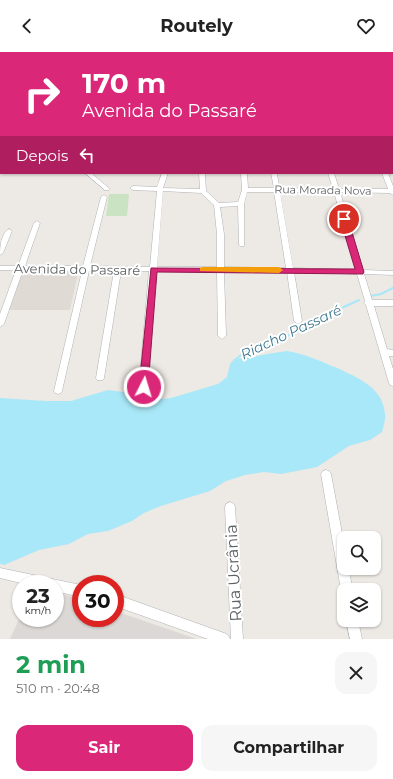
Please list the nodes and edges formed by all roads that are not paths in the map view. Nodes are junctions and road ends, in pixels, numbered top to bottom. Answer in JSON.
{"nodes":[{"id":1,"x":89,"y":174,"type":"edge"},
{"id":2,"x":165,"y":174,"type":"edge"},
{"id":3,"x":202,"y":174,"type":"edge"},
{"id":4,"x":244,"y":174,"type":"edge"},
{"id":5,"x":274,"y":174,"type":"edge"},
{"id":6,"x":331,"y":174,"type":"edge"},
{"id":7,"x":385,"y":174,"type":"edge"},
{"id":8,"x":133,"y":188,"type":"dead end"},
{"id":9,"x":160,"y":188,"type":"junction"},
{"id":10,"x":107,"y":189,"type":"dead end"},
{"id":11,"x":277,"y":189,"type":"junction"},
{"id":12,"x":245,"y":190,"type":"junction"},
{"id":13,"x":335,"y":190,"type":"junction"},
{"id":14,"x":203,"y":191,"type":"junction"},
{"id":15,"x":393,"y":192,"type":"edge"},
{"id":16,"x":104,"y":197,"type":"dead end"},
{"id":17,"x":241,"y":204,"type":"junction"},
{"id":18,"x":217,"y":205,"type":"junction"},
{"id":19,"x":36,"y":223,"type":"dead end"},
{"id":20,"x":9,"y":231,"type":"dead end"},
{"id":21,"x":242,"y":245,"type":"dead end"},
{"id":22,"x":0,"y":253,"type":"edge"},
{"id":23,"x":0,"y":268,"type":"edge"},
{"id":24,"x":20,"y":268,"type":"junction"},
{"id":25,"x":86,"y":268,"type":"junction"},
{"id":26,"x":118,"y":269,"type":"junction"},
{"id":27,"x":154,"y":269,"type":"junction"},
{"id":28,"x":221,"y":270,"type":"junction"},
{"id":29,"x":290,"y":270,"type":"junction"},
{"id":30,"x":360,"y":272,"type":"junction"},
{"id":31,"x":393,"y":273,"type":"edge"},
{"id":32,"x":368,"y":303,"type":"junction"},
{"id":33,"x":393,"y":303,"type":"edge"},
{"id":34,"x":298,"y":321,"type":"dead end"},
{"id":35,"x":0,"y":324,"type":"edge"},
{"id":36,"x":222,"y":336,"type":"dead end"},
{"id":37,"x":384,"y":352,"type":"junction"},
{"id":38,"x":393,"y":353,"type":"edge"},
{"id":39,"x":100,"y":378,"type":"dead end"},
{"id":40,"x":393,"y":383,"type":"edge"},
{"id":41,"x":144,"y":387,"type":"dead end"},
{"id":42,"x":58,"y":391,"type":"dead end"},
{"id":43,"x":326,"y":474,"type":"dead end"},
{"id":44,"x":230,"y":507,"type":"dead end"},
{"id":45,"x":0,"y":573,"type":"edge"},
{"id":46,"x":12,"y":576,"type":"edge"},
{"id":47,"x":346,"y":583,"type":"edge"},
{"id":48,"x":124,"y":603,"type":"edge"},
{"id":49,"x":353,"y":627,"type":"edge"},
{"id":50,"x":224,"y":639,"type":"edge"},
{"id":51,"x":236,"y":639,"type":"edge"},
{"id":52,"x":356,"y":639,"type":"edge"}],
"edges":[{"from":1,"to":10,"type":"street"},
{"from":2,"to":9,"type":"street"},
{"from":3,"to":14,"type":"street"},
{"from":4,"to":12,"type":"street"},
{"from":5,"to":11,"type":"street"},
{"from":6,"to":13,"type":"street"},
{"from":7,"to":15,"type":"street"},
{"from":8,"to":9,"type":"street"},
{"from":9,"to":14,"type":"street"},
{"from":9,"to":27,"type":"street"},
{"from":11,"to":12,"type":"street","name":"Rua Morada Nova"},
{"from":11,"to":13,"type":"street","name":"Rua Morada Nova"},
{"from":11,"to":29,"type":"street"},
{"from":12,"to":17,"type":"street"},
{"from":13,"to":15,"type":"street","name":"Rua Morada Nova"},
{"from":13,"to":30,"type":"street"},
{"from":14,"to":18,"type":"street"},
{"from":16,"to":25,"type":"street"},
{"from":17,"to":18,"type":"street"},
{"from":17,"to":21,"type":"street"},
{"from":18,"to":28,"type":"street"},
{"from":19,"to":24,"type":"street"},
{"from":20,"to":22,"type":"street"},
{"from":23,"to":24,"type":"street","name":"Avenida do Passaré"},
{"from":24,"to":25,"type":"street","name":"Avenida do Passaré"},
{"from":24,"to":35,"type":"street"},
{"from":25,"to":26,"type":"street","name":"Avenida do Passaré"},
{"from":25,"to":42,"type":"street"},
{"from":26,"to":27,"type":"street","name":"Avenida do Passaré"},
{"from":26,"to":39,"type":"street"},
{"from":27,"to":28,"type":"street","name":"Avenida do Passaré"},
{"from":27,"to":41,"type":"street"},
{"from":28,"to":29,"type":"street","name":"Avenida do Passaré"},
{"from":28,"to":36,"type":"street"},
{"from":29,"to":30,"type":"street","name":"Avenida do Passaré"},
{"from":29,"to":34,"type":"street"},
{"from":30,"to":31,"type":"street","name":"Avenida do Passaré"},
{"from":30,"to":32,"type":"street"},
{"from":32,"to":33,"type":"street"},
{"from":32,"to":37,"type":"street"},
{"from":37,"to":38,"type":"street"},
{"from":37,"to":40,"type":"street"},
{"from":43,"to":47,"type":"street"},
{"from":44,"to":51,"type":"street","name":"Rua Ucrânia"},
{"from":45,"to":46,"type":"street"},
{"from":48,"to":50,"type":"street"},
{"from":49,"to":52,"type":"street"}]}
